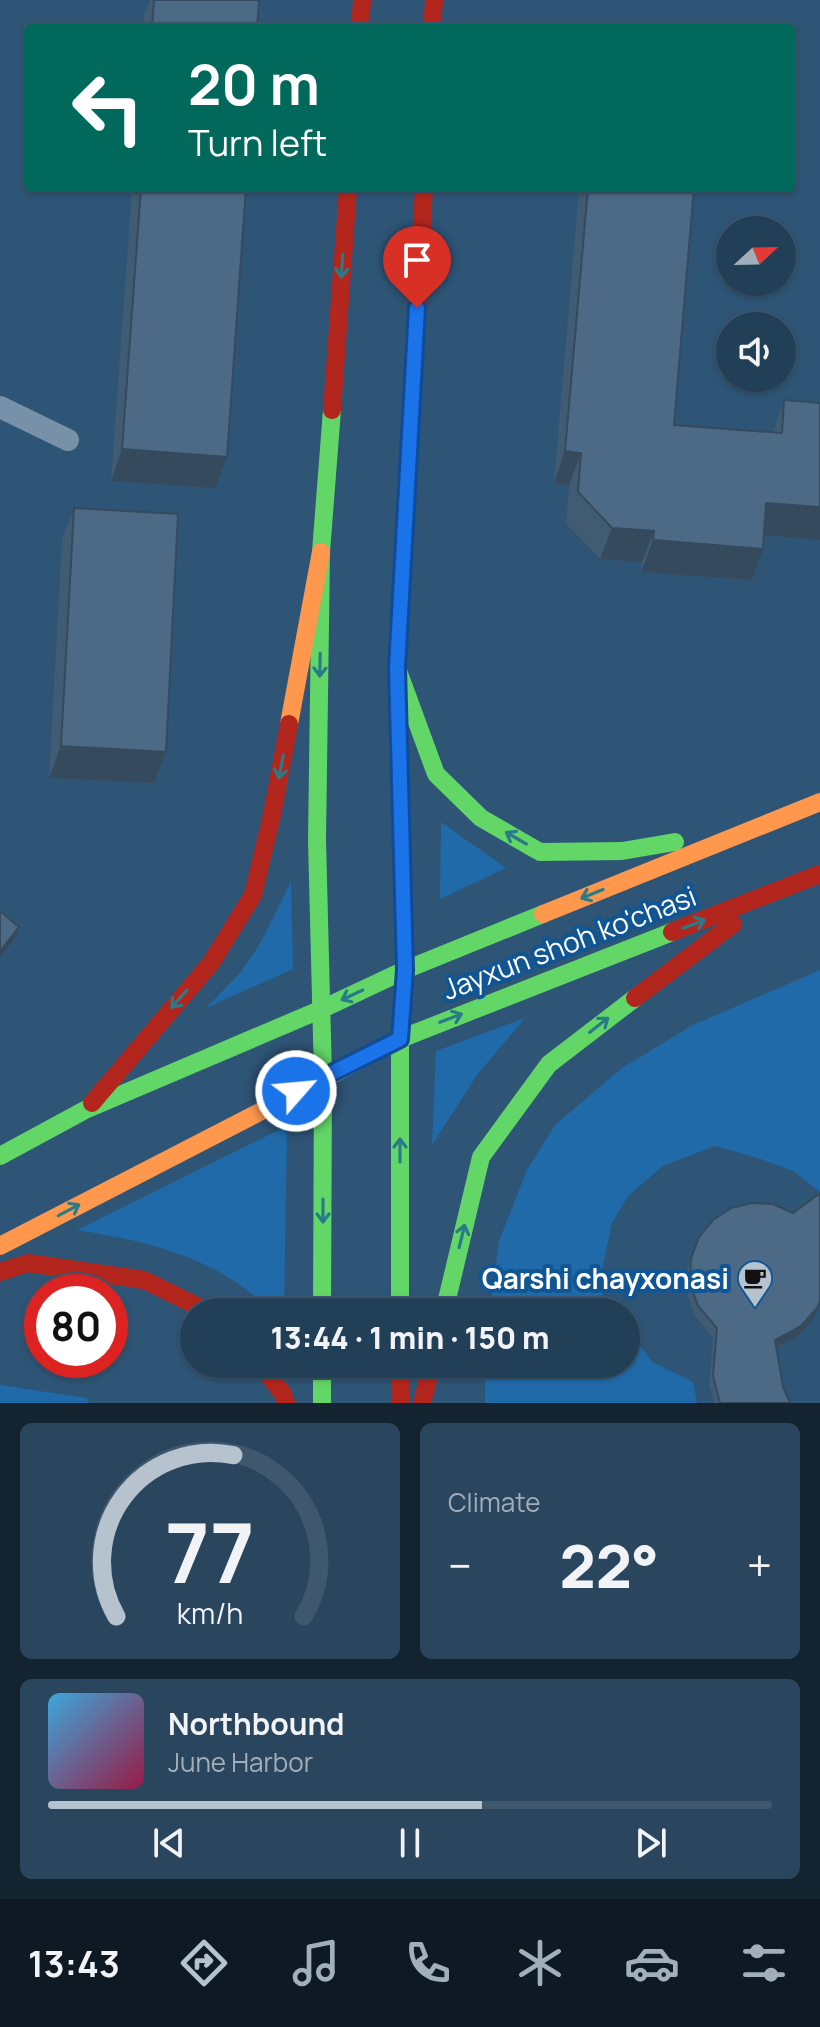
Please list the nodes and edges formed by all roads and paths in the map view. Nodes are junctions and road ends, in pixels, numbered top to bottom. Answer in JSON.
{"nodes":[{"id":1,"x":362,"y":0,"type":"edge"},
{"id":2,"x":434,"y":0,"type":"edge"},
{"id":3,"x":360,"y":24,"type":"edge"},
{"id":4,"x":432,"y":24,"type":"edge"},
{"id":5,"x":348,"y":192,"type":"edge"},
{"id":6,"x":424,"y":192,"type":"edge"},
{"id":7,"x":0,"y":407,"type":"edge"},
{"id":8,"x":68,"y":440,"type":"dead end"},
{"id":9,"x":321,"y":552,"type":"junction"},
{"id":10,"x":397,"y":668,"type":"junction"},
{"id":11,"x":820,"y":802,"type":"edge"},
{"id":12,"x":756,"y":828,"type":"junction"},
{"id":13,"x":820,"y":874,"type":"edge"},
{"id":14,"x":777,"y":891,"type":"junction"},
{"id":15,"x":405,"y":970,"type":"junction"},
{"id":16,"x":322,"y":1009,"type":"junction"},
{"id":17,"x":400,"y":1039,"type":"junction"},
{"id":18,"x":323,"y":1077,"type":"junction"},
{"id":19,"x":85,"y":1110,"type":"junction"},
{"id":20,"x":5,"y":1148,"type":"edge"},
{"id":21,"x":0,"y":1246,"type":"edge"},
{"id":22,"x":0,"y":1272,"type":"edge"},
{"id":23,"x":181,"y":1298,"type":"edge"},
{"id":24,"x":322,"y":1298,"type":"edge"},
{"id":25,"x":400,"y":1298,"type":"edge"},
{"id":26,"x":447,"y":1298,"type":"edge"},
{"id":27,"x":271,"y":1378,"type":"edge"},
{"id":28,"x":322,"y":1378,"type":"edge"},
{"id":29,"x":400,"y":1378,"type":"edge"},
{"id":30,"x":428,"y":1378,"type":"edge"},
{"id":31,"x":286,"y":1403,"type":"edge"},
{"id":32,"x":322,"y":1403,"type":"edge"},
{"id":33,"x":400,"y":1403,"type":"edge"},
{"id":34,"x":422,"y":1403,"type":"edge"}],
"edges":[{"from":1,"to":3,"type":"main road"},
{"from":2,"to":4,"type":"main road"},
{"from":5,"to":9,"type":"main road","one_way":true},
{"from":6,"to":10,"type":"main road"},
{"from":7,"to":8,"type":"lane"},
{"from":9,"to":16,"type":"main road","one_way":true},
{"from":9,"to":19,"type":"main road","one_way":true},
{"from":12,"to":10,"type":"main road","one_way":true},
{"from":10,"to":15,"type":"main road"},
{"from":11,"to":12,"type":"main road","name":"Jayxun shoh ko'chasi"},
{"from":12,"to":15,"type":"main road","name":"Jayxun shoh ko'chasi","one_way":true},
{"from":13,"to":14,"type":"main road","name":"Jayxun shoh ko'chasi"},
{"from":17,"to":14,"type":"main road","name":"Jayxun shoh ko'chasi","one_way":true},
{"from":26,"to":14,"type":"main road","one_way":true},
{"from":15,"to":16,"type":"main road","name":"Jayxun shoh ko'chasi","one_way":true},
{"from":15,"to":17,"type":"main road"},
{"from":16,"to":18,"type":"main road"},
{"from":16,"to":19,"type":"main road","name":"Jayxun shoh ko'chasi"},
{"from":17,"to":18,"type":"main road","name":"Jayxun shoh ko'chasi"},
{"from":25,"to":17,"type":"main road","one_way":true},
{"from":21,"to":18,"type":"main road","name":"Jayxun shoh ko'chasi","one_way":true},
{"from":18,"to":24,"type":"main road","one_way":true},
{"from":19,"to":20,"type":"main road","name":"Jayxun shoh ko'chasi"},
{"from":22,"to":23,"type":"main road"},
{"from":27,"to":31,"type":"main road"},
{"from":28,"to":32,"type":"main road"},
{"from":29,"to":33,"type":"main road"},
{"from":30,"to":34,"type":"main road"}]}
